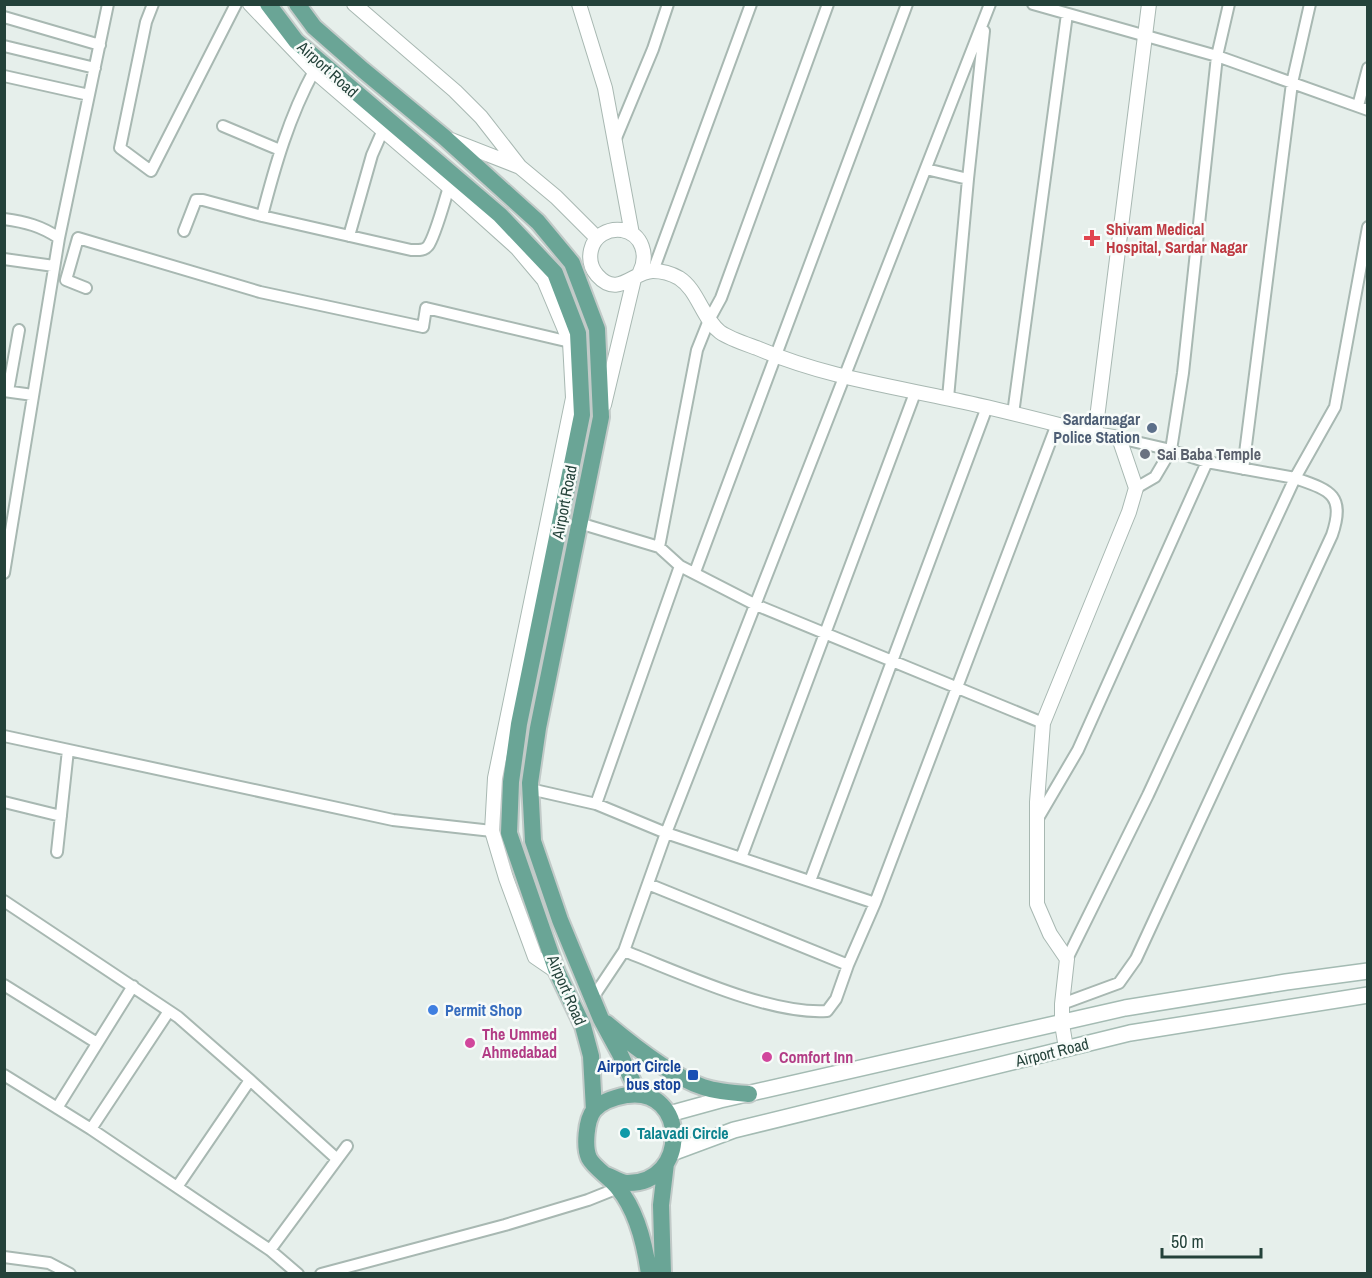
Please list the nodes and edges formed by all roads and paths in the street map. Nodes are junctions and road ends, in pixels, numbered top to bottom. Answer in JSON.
{"nodes":[{"id":1,"x":108,"y":4,"type":"edge"},
{"id":2,"x":153,"y":4,"type":"edge"},
{"id":3,"x":236,"y":4,"type":"edge"},
{"id":4,"x":250,"y":4,"type":"edge"},
{"id":5,"x":268,"y":4,"type":"edge"},
{"id":6,"x":297,"y":4,"type":"edge"},
{"id":7,"x":354,"y":4,"type":"edge"},
{"id":8,"x":579,"y":4,"type":"edge"},
{"id":9,"x":668,"y":4,"type":"edge"},
{"id":10,"x":751,"y":4,"type":"edge"},
{"id":11,"x":828,"y":4,"type":"edge"},
{"id":12,"x":907,"y":4,"type":"edge"},
{"id":13,"x":990,"y":4,"type":"edge"},
{"id":14,"x":1033,"y":4,"type":"edge"},
{"id":15,"x":1149,"y":4,"type":"edge"},
{"id":16,"x":1229,"y":4,"type":"edge"},
{"id":17,"x":1311,"y":4,"type":"edge"},
{"id":18,"x":1067,"y":14,"type":"junction"},
{"id":19,"x":986,"y":16,"type":"junction"},
{"id":20,"x":4,"y":17,"type":"edge"},
{"id":21,"x":1144,"y":36,"type":"junction"},
{"id":22,"x":100,"y":45,"type":"junction"},
{"id":23,"x":4,"y":46,"type":"edge"},
{"id":24,"x":1217,"y":56,"type":"junction"},
{"id":25,"x":1368,"y":68,"type":"edge"},
{"id":26,"x":95,"y":69,"type":"junction"},
{"id":27,"x":321,"y":71,"type":"junction"},
{"id":28,"x":4,"y":76,"type":"edge"},
{"id":29,"x":1292,"y":83,"type":"junction"},
{"id":30,"x":89,"y":95,"type":"junction"},
{"id":31,"x":1363,"y":108,"type":"edge"},
{"id":32,"x":425,"y":122,"type":"junction"},
{"id":33,"x":223,"y":126,"type":"dead end"},
{"id":34,"x":383,"y":130,"type":"junction"},
{"id":35,"x":444,"y":137,"type":"junction"},
{"id":36,"x":615,"y":138,"type":"junction"},
{"id":37,"x":280,"y":150,"type":"junction"},
{"id":38,"x":520,"y":167,"type":"junction"},
{"id":39,"x":927,"y":169,"type":"junction"},
{"id":40,"x":968,"y":178,"type":"junction"},
{"id":41,"x":449,"y":187,"type":"junction"},
{"id":42,"x":262,"y":216,"type":"junction"},
{"id":43,"x":4,"y":219,"type":"edge"},
{"id":44,"x":1368,"y":228,"type":"edge"},
{"id":45,"x":184,"y":231,"type":"dead end"},
{"id":46,"x":632,"y":234,"type":"junction"},
{"id":47,"x":349,"y":236,"type":"junction"},
{"id":48,"x":59,"y":238,"type":"junction"},
{"id":49,"x":597,"y":238,"type":"junction"},
{"id":50,"x":4,"y":259,"type":"edge"},
{"id":51,"x":54,"y":266,"type":"junction"},
{"id":52,"x":595,"y":273,"type":"junction"},
{"id":53,"x":642,"y":274,"type":"junction"},
{"id":54,"x":580,"y":283,"type":"junction"},
{"id":55,"x":86,"y":288,"type":"dead end"},
{"id":56,"x":709,"y":320,"type":"junction"},
{"id":57,"x":19,"y":330,"type":"dead end"},
{"id":58,"x":570,"y":342,"type":"junction"},
{"id":59,"x":776,"y":357,"type":"junction"},
{"id":60,"x":845,"y":378,"type":"junction"},
{"id":61,"x":6,"y":391,"type":"edge"},
{"id":62,"x":915,"y":393,"type":"junction"},
{"id":63,"x":33,"y":395,"type":"junction"},
{"id":64,"x":948,"y":398,"type":"junction"},
{"id":65,"x":987,"y":407,"type":"junction"},
{"id":66,"x":1013,"y":414,"type":"junction"},
{"id":67,"x":601,"y":417,"type":"junction"},
{"id":68,"x":1057,"y":424,"type":"junction"},
{"id":69,"x":1095,"y":434,"type":"junction"},
{"id":70,"x":1119,"y":438,"type":"junction"},
{"id":71,"x":1171,"y":450,"type":"junction"},
{"id":72,"x":1207,"y":462,"type":"junction"},
{"id":73,"x":1243,"y":469,"type":"junction"},
{"id":74,"x":1295,"y":478,"type":"junction"},
{"id":75,"x":1136,"y":488,"type":"junction"},
{"id":76,"x":579,"y":524,"type":"junction"},
{"id":77,"x":659,"y":547,"type":"junction"},
{"id":78,"x":680,"y":566,"type":"junction"},
{"id":79,"x":695,"y":572,"type":"junction"},
{"id":80,"x":4,"y":573,"type":"edge"},
{"id":81,"x":756,"y":604,"type":"junction"},
{"id":82,"x":824,"y":633,"type":"junction"},
{"id":83,"x":891,"y":662,"type":"junction"},
{"id":84,"x":957,"y":689,"type":"junction"},
{"id":85,"x":1043,"y":723,"type":"junction"},
{"id":86,"x":4,"y":736,"type":"edge"},
{"id":87,"x":68,"y":750,"type":"junction"},
{"id":88,"x":530,"y":789,"type":"junction"},
{"id":89,"x":4,"y":802,"type":"edge"},
{"id":90,"x":596,"y":804,"type":"junction"},
{"id":91,"x":61,"y":816,"type":"junction"},
{"id":92,"x":1037,"y":820,"type":"junction"},
{"id":93,"x":492,"y":831,"type":"junction"},
{"id":94,"x":666,"y":833,"type":"junction"},
{"id":95,"x":57,"y":852,"type":"dead end"},
{"id":96,"x":741,"y":858,"type":"junction"},
{"id":97,"x":810,"y":881,"type":"junction"},
{"id":98,"x":648,"y":884,"type":"junction"},
{"id":99,"x":4,"y":902,"type":"edge"},
{"id":100,"x":875,"y":903,"type":"junction"},
{"id":101,"x":624,"y":951,"type":"junction"},
{"id":102,"x":1067,"y":959,"type":"junction"},
{"id":103,"x":848,"y":965,"type":"junction"},
{"id":104,"x":1368,"y":971,"type":"edge"},
{"id":105,"x":557,"y":972,"type":"junction"},
{"id":106,"x":4,"y":985,"type":"edge"},
{"id":107,"x":133,"y":986,"type":"junction"},
{"id":108,"x":1368,"y":995,"type":"edge"},
{"id":109,"x":592,"y":999,"type":"junction"},
{"id":110,"x":1062,"y":1004,"type":"junction"},
{"id":111,"x":169,"y":1011,"type":"junction"},
{"id":112,"x":600,"y":1019,"type":"junction"},
{"id":113,"x":1062,"y":1024,"type":"junction"},
{"id":114,"x":97,"y":1043,"type":"junction"},
{"id":115,"x":1066,"y":1048,"type":"junction"},
{"id":116,"x":4,"y":1074,"type":"edge"},
{"id":117,"x":250,"y":1080,"type":"junction"},
{"id":118,"x":638,"y":1093,"type":"junction"},
{"id":119,"x":749,"y":1094,"type":"junction"},
{"id":120,"x":57,"y":1108,"type":"junction"},
{"id":121,"x":594,"y":1110,"type":"junction"},
{"id":122,"x":669,"y":1114,"type":"junction"},
{"id":123,"x":91,"y":1129,"type":"junction"},
{"id":124,"x":347,"y":1146,"type":"dead end"},
{"id":125,"x":669,"y":1158,"type":"junction"},
{"id":126,"x":337,"y":1159,"type":"junction"},
{"id":127,"x":606,"y":1175,"type":"junction"},
{"id":128,"x":177,"y":1187,"type":"junction"},
{"id":129,"x":618,"y":1188,"type":"junction"},
{"id":130,"x":270,"y":1250,"type":"junction"},
{"id":131,"x":4,"y":1257,"type":"edge"},
{"id":132,"x":70,"y":1274,"type":"edge"},
{"id":133,"x":298,"y":1274,"type":"edge"},
{"id":134,"x":321,"y":1274,"type":"edge"},
{"id":135,"x":648,"y":1274,"type":"edge"},
{"id":136,"x":663,"y":1274,"type":"edge"}],
"edges":[{"from":1,"to":22,"type":"street"},
{"from":2,"to":3,"type":"street"},
{"from":4,"to":27,"type":"street"},
{"from":5,"to":27,"type":"main road","name":"Airport Road"},
{"from":6,"to":32,"type":"main road","name":"Airport Road"},
{"from":7,"to":38,"type":"street"},
{"from":8,"to":36,"type":"street"},
{"from":9,"to":36,"type":"street"},
{"from":10,"to":53,"type":"street"},
{"from":11,"to":56,"type":"street"},
{"from":12,"to":59,"type":"street"},
{"from":13,"to":19,"type":"street"},
{"from":14,"to":18,"type":"street"},
{"from":15,"to":21,"type":"street"},
{"from":16,"to":24,"type":"street"},
{"from":17,"to":29,"type":"street"},
{"from":18,"to":21,"type":"street"},
{"from":18,"to":66,"type":"street"},
{"from":19,"to":39,"type":"street"},
{"from":19,"to":40,"type":"street"},
{"from":20,"to":22,"type":"street"},
{"from":21,"to":24,"type":"street"},
{"from":21,"to":69,"type":"street"},
{"from":22,"to":26,"type":"street"},
{"from":23,"to":26,"type":"street"},
{"from":24,"to":29,"type":"street"},
{"from":24,"to":71,"type":"street"},
{"from":25,"to":31,"type":"street"},
{"from":26,"to":30,"type":"street"},
{"from":27,"to":32,"type":"main road"},
{"from":27,"to":34,"type":"street"},
{"from":27,"to":37,"type":"street"},
{"from":27,"to":105,"type":"main road","name":"Airport Road"},
{"from":28,"to":30,"type":"street"},
{"from":29,"to":31,"type":"street"},
{"from":29,"to":73,"type":"street"},
{"from":30,"to":48,"type":"street"},
{"from":32,"to":35,"type":"main road","name":"Airport Road"},
{"from":33,"to":37,"type":"street"},
{"from":34,"to":41,"type":"street"},
{"from":34,"to":47,"type":"street"},
{"from":35,"to":38,"type":"street"},
{"from":35,"to":54,"type":"main road","name":"Airport Road"},
{"from":36,"to":46,"type":"street"},
{"from":37,"to":42,"type":"street"},
{"from":38,"to":49,"type":"street"},
{"from":39,"to":40,"type":"street"},
{"from":39,"to":60,"type":"street"},
{"from":40,"to":64,"type":"street"},
{"from":41,"to":47,"type":"street"},
{"from":41,"to":58,"type":"street"},
{"from":42,"to":45,"type":"street"},
{"from":42,"to":47,"type":"street"},
{"from":43,"to":48,"type":"street"},
{"from":44,"to":74,"type":"street"},
{"from":46,"to":49,"type":"street"},
{"from":46,"to":53,"type":"street"},
{"from":48,"to":51,"type":"street"},
{"from":49,"to":52,"type":"street"},
{"from":50,"to":51,"type":"street"},
{"from":51,"to":63,"type":"street"},
{"from":52,"to":53,"type":"street"},
{"from":52,"to":54,"type":"street"},
{"from":53,"to":56,"type":"street"},
{"from":53,"to":67,"type":"street"},
{"from":54,"to":67,"type":"main road","name":"Airport Road"},
{"from":55,"to":58,"type":"street"},
{"from":56,"to":59,"type":"street"},
{"from":56,"to":77,"type":"street"},
{"from":57,"to":61,"type":"street"},
{"from":58,"to":93,"type":"street"},
{"from":59,"to":60,"type":"street"},
{"from":59,"to":79,"type":"street"},
{"from":60,"to":62,"type":"street"},
{"from":60,"to":81,"type":"street"},
{"from":61,"to":63,"type":"street"},
{"from":62,"to":64,"type":"street"},
{"from":62,"to":82,"type":"street"},
{"from":63,"to":80,"type":"street"},
{"from":64,"to":65,"type":"street"},
{"from":65,"to":66,"type":"street"},
{"from":65,"to":83,"type":"street"},
{"from":66,"to":68,"type":"street"},
{"from":67,"to":76,"type":"main road","name":"Airport Road"},
{"from":68,"to":69,"type":"street"},
{"from":68,"to":84,"type":"street"},
{"from":69,"to":70,"type":"street"},
{"from":70,"to":71,"type":"street"},
{"from":70,"to":75,"type":"street"},
{"from":71,"to":72,"type":"street"},
{"from":71,"to":75,"type":"street"},
{"from":72,"to":73,"type":"street"},
{"from":72,"to":92,"type":"street"},
{"from":73,"to":74,"type":"street"},
{"from":74,"to":102,"type":"street"},
{"from":74,"to":110,"type":"street"},
{"from":75,"to":85,"type":"street"},
{"from":76,"to":77,"type":"street"},
{"from":76,"to":88,"type":"main road","name":"Airport Road"},
{"from":77,"to":78,"type":"street"},
{"from":78,"to":79,"type":"street"},
{"from":78,"to":90,"type":"street"},
{"from":79,"to":81,"type":"street"},
{"from":81,"to":82,"type":"street"},
{"from":81,"to":94,"type":"street"},
{"from":82,"to":83,"type":"street"},
{"from":82,"to":96,"type":"street"},
{"from":83,"to":84,"type":"street"},
{"from":83,"to":97,"type":"street"},
{"from":84,"to":85,"type":"street"},
{"from":84,"to":100,"type":"street"},
{"from":85,"to":92,"type":"street"},
{"from":86,"to":87,"type":"street"},
{"from":87,"to":91,"type":"street"},
{"from":87,"to":93,"type":"street"},
{"from":88,"to":90,"type":"street"},
{"from":88,"to":109,"type":"main road","name":"Airport Road"},
{"from":89,"to":91,"type":"street"},
{"from":90,"to":94,"type":"street"},
{"from":91,"to":95,"type":"street"},
{"from":92,"to":102,"type":"street"},
{"from":93,"to":105,"type":"street"},
{"from":94,"to":96,"type":"street"},
{"from":94,"to":98,"type":"street"},
{"from":96,"to":97,"type":"street"},
{"from":97,"to":100,"type":"street"},
{"from":98,"to":101,"type":"street"},
{"from":98,"to":103,"type":"street"},
{"from":99,"to":107,"type":"street"},
{"from":100,"to":103,"type":"street"},
{"from":101,"to":103,"type":"street"},
{"from":101,"to":109,"type":"street"},
{"from":102,"to":110,"type":"street"},
{"from":104,"to":113,"type":"main road","name":"Airport Road"},
{"from":105,"to":121,"type":"main road","name":"Airport Road"},
{"from":106,"to":114,"type":"street"},
{"from":107,"to":111,"type":"street"},
{"from":107,"to":114,"type":"street"},
{"from":108,"to":115,"type":"main road","name":"Airport Road"},
{"from":109,"to":112,"type":"main road","name":"Airport Road"},
{"from":110,"to":113,"type":"street"},
{"from":111,"to":117,"type":"street"},
{"from":111,"to":123,"type":"street"},
{"from":112,"to":118,"type":"main road","name":"Airport Road"},
{"from":112,"to":119,"type":"main road"},
{"from":113,"to":115,"type":"street"},
{"from":113,"to":119,"type":"main road","name":"Airport Road"},
{"from":114,"to":120,"type":"street"},
{"from":115,"to":125,"type":"main road","name":"Airport Road"},
{"from":116,"to":120,"type":"street"},
{"from":117,"to":126,"type":"street"},
{"from":117,"to":128,"type":"street"},
{"from":118,"to":121,"type":"main road"},
{"from":118,"to":122,"type":"main road"},
{"from":119,"to":122,"type":"main road","name":"Airport Road"},
{"from":120,"to":123,"type":"street"},
{"from":121,"to":127,"type":"main road"},
{"from":122,"to":125,"type":"main road"},
{"from":123,"to":128,"type":"street"},
{"from":124,"to":126,"type":"street"},
{"from":125,"to":127,"type":"main road"},
{"from":125,"to":136,"type":"main road"},
{"from":126,"to":130,"type":"street"},
{"from":127,"to":129,"type":"main road"},
{"from":128,"to":130,"type":"street"},
{"from":129,"to":134,"type":"street"},
{"from":129,"to":135,"type":"main road"},
{"from":130,"to":133,"type":"street"},
{"from":131,"to":132,"type":"street"}]}
